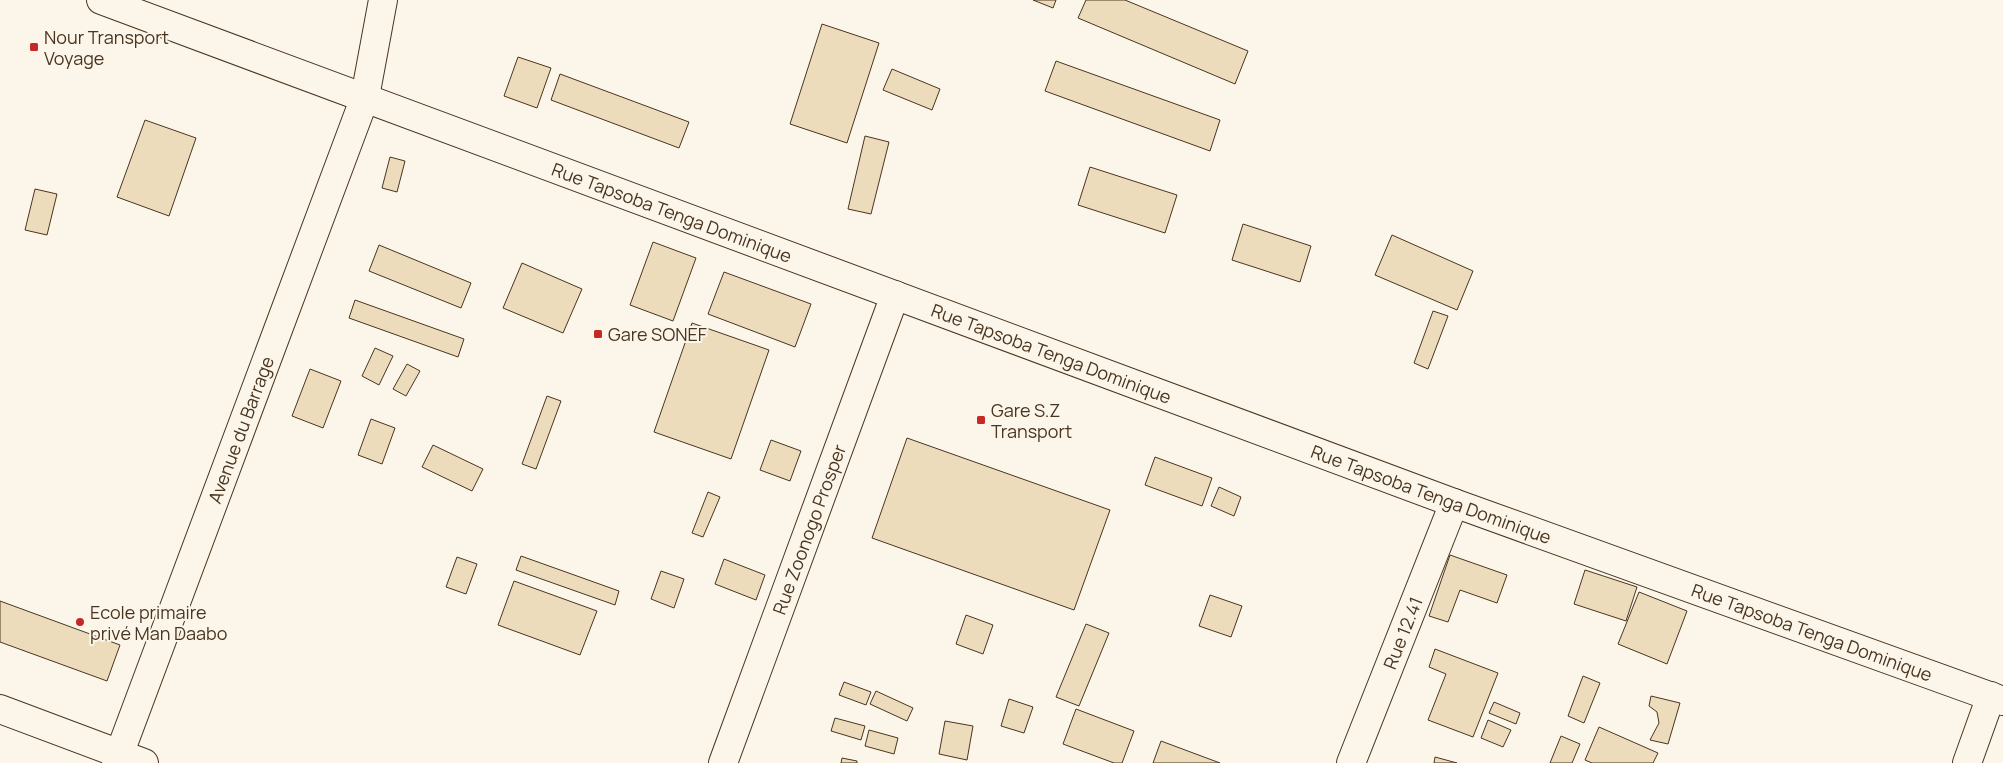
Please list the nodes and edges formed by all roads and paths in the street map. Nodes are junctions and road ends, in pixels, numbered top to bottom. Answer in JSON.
{"nodes":[{"id":1,"x":101,"y":0,"type":"edge"},
{"id":2,"x":383,"y":0,"type":"edge"},
{"id":3,"x":364,"y":97,"type":"junction"},
{"id":4,"x":895,"y":295,"type":"junction"},
{"id":5,"x":1454,"y":503,"type":"junction"},
{"id":6,"x":1997,"y":699,"type":"edge"},
{"id":7,"x":0,"y":709,"type":"edge"},
{"id":8,"x":127,"y":760,"type":"edge"},
{"id":9,"x":723,"y":763,"type":"edge"},
{"id":10,"x":1351,"y":763,"type":"edge"},
{"id":11,"x":1967,"y":763,"type":"edge"}],
"edges":[{"from":1,"to":3,"type":"street","name":"Rue Tapsoba Tenga Dominique"},
{"from":2,"to":3,"type":"street","name":"Avenue du Barrage"},
{"from":3,"to":4,"type":"street","name":"Rue Tapsoba Tenga Dominique"},
{"from":3,"to":8,"type":"street","name":"Avenue du Barrage"},
{"from":4,"to":5,"type":"street","name":"Rue Tapsoba Tenga Dominique"},
{"from":4,"to":9,"type":"street","name":"Rue Zoonogo Prosper"},
{"from":5,"to":6,"type":"street","name":"Rue Tapsoba Tenga Dominique"},
{"from":5,"to":10,"type":"street","name":"Rue 12.41"},
{"from":6,"to":11,"type":"street"},
{"from":7,"to":8,"type":"street"}]}
